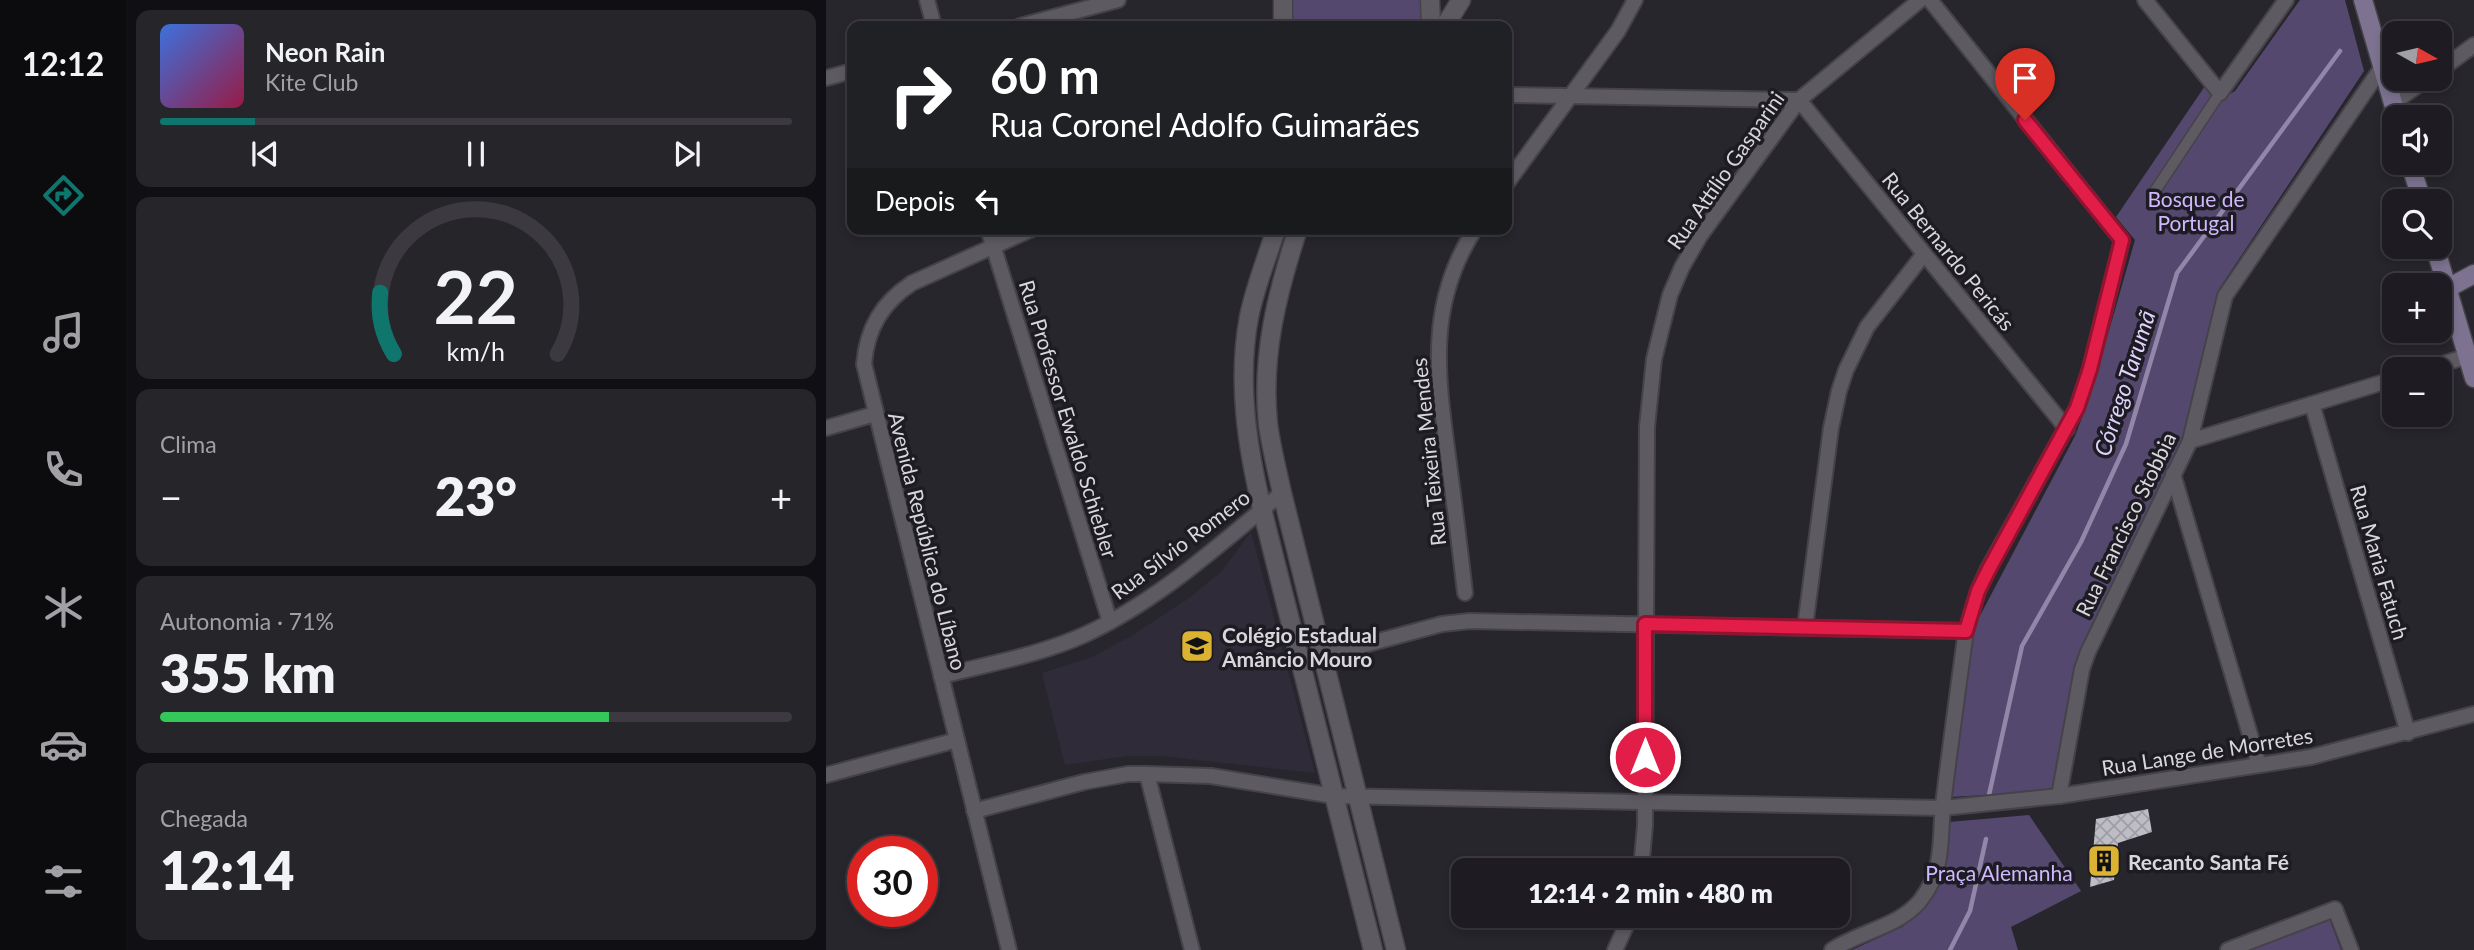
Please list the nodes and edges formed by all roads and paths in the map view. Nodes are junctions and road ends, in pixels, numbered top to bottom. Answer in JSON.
{"nodes":[{"id":1,"x":927,"y":0,"type":"edge"},
{"id":2,"x":1118,"y":0,"type":"edge"},
{"id":3,"x":1430,"y":0,"type":"edge"},
{"id":4,"x":1461,"y":0,"type":"edge"},
{"id":5,"x":1635,"y":0,"type":"edge"},
{"id":6,"x":1920,"y":0,"type":"edge"},
{"id":7,"x":1930,"y":0,"type":"edge"},
{"id":8,"x":2145,"y":0,"type":"edge"},
{"id":9,"x":2286,"y":0,"type":"edge"},
{"id":10,"x":2363,"y":0,"type":"edge"},
{"id":11,"x":1281,"y":2,"type":"edge"},
{"id":12,"x":933,"y":21,"type":"edge"},
{"id":13,"x":1039,"y":21,"type":"edge"},
{"id":14,"x":1283,"y":21,"type":"edge"},
{"id":15,"x":1431,"y":21,"type":"edge"},
{"id":16,"x":1448,"y":21,"type":"edge"},
{"id":17,"x":2474,"y":45,"type":"edge"},
{"id":18,"x":2452,"y":61,"type":"edge"},
{"id":19,"x":2382,"y":67,"type":"joint"},
{"id":20,"x":847,"y":72,"type":"edge"},
{"id":21,"x":826,"y":78,"type":"edge"},
{"id":22,"x":2415,"y":91,"type":"edge"},
{"id":23,"x":2220,"y":93,"type":"junction"},
{"id":24,"x":1512,"y":94,"type":"edge"},
{"id":25,"x":1571,"y":96,"type":"junction"},
{"id":26,"x":1799,"y":100,"type":"junction"},
{"id":27,"x":2400,"y":105,"type":"edge"},
{"id":28,"x":1512,"y":176,"type":"edge"},
{"id":29,"x":2153,"y":194,"type":"dead end"},
{"id":30,"x":990,"y":235,"type":"edge"},
{"id":31,"x":1018,"y":235,"type":"edge"},
{"id":32,"x":1274,"y":235,"type":"edge"},
{"id":33,"x":1296,"y":235,"type":"edge"},
{"id":34,"x":1472,"y":235,"type":"edge"},
{"id":35,"x":993,"y":247,"type":"junction"},
{"id":36,"x":1924,"y":254,"type":"junction"},
{"id":37,"x":2474,"y":274,"type":"edge"},
{"id":38,"x":2452,"y":286,"type":"edge"},
{"id":39,"x":2452,"y":302,"type":"edge"},
{"id":40,"x":2468,"y":356,"type":"junction"},
{"id":41,"x":2452,"y":361,"type":"edge"},
{"id":42,"x":2474,"y":378,"type":"edge"},
{"id":43,"x":2382,"y":383,"type":"edge"},
{"id":44,"x":2312,"y":404,"type":"junction"},
{"id":45,"x":875,"y":414,"type":"junction"},
{"id":46,"x":826,"y":428,"type":"edge"},
{"id":47,"x":2067,"y":429,"type":"junction"},
{"id":48,"x":2190,"y":440,"type":"junction"},
{"id":49,"x":2174,"y":474,"type":"junction"},
{"id":50,"x":1282,"y":492,"type":"junction"},
{"id":51,"x":1262,"y":509,"type":"junction"},
{"id":52,"x":1465,"y":593,"type":"dead end"},
{"id":53,"x":1110,"y":622,"type":"junction"},
{"id":54,"x":1645,"y":624,"type":"junction"},
{"id":55,"x":1805,"y":627,"type":"junction"},
{"id":56,"x":1966,"y":631,"type":"junction"},
{"id":57,"x":1323,"y":656,"type":"junction"},
{"id":58,"x":1301,"y":662,"type":"junction"},
{"id":59,"x":941,"y":676,"type":"junction"},
{"id":60,"x":2474,"y":714,"type":"edge"},
{"id":61,"x":2408,"y":733,"type":"junction"},
{"id":62,"x":957,"y":740,"type":"junction"},
{"id":63,"x":2259,"y":765,"type":"junction"},
{"id":64,"x":1147,"y":774,"type":"junction"},
{"id":65,"x":826,"y":775,"type":"edge"},
{"id":66,"x":1334,"y":796,"type":"junction"},
{"id":67,"x":1358,"y":796,"type":"junction"},
{"id":68,"x":2059,"y":796,"type":"junction"},
{"id":69,"x":1645,"y":802,"type":"junction"},
{"id":70,"x":1943,"y":808,"type":"junction"},
{"id":71,"x":974,"y":811,"type":"junction"},
{"id":72,"x":1643,"y":858,"type":"edge"},
{"id":73,"x":1624,"y":928,"type":"edge"},
{"id":74,"x":1009,"y":950,"type":"edge"},
{"id":75,"x":1192,"y":950,"type":"edge"},
{"id":76,"x":1373,"y":950,"type":"edge"},
{"id":77,"x":1396,"y":950,"type":"edge"},
{"id":78,"x":1615,"y":950,"type":"edge"},
{"id":79,"x":1832,"y":950,"type":"edge"},
{"id":80,"x":2228,"y":950,"type":"edge"},
{"id":81,"x":2351,"y":950,"type":"edge"}],
"edges":[{"from":1,"to":12,"type":"street"},
{"from":2,"to":13,"type":"street"},
{"from":3,"to":15,"type":"street"},
{"from":4,"to":16,"type":"street"},
{"from":5,"to":25,"type":"street"},
{"from":6,"to":26,"type":"street","name":"Rua Attílio Gasparini"},
{"from":7,"to":47,"type":"street"},
{"from":8,"to":23,"type":"street"},
{"from":9,"to":23,"type":"street"},
{"from":10,"to":19,"type":"main road"},
{"from":11,"to":14,"type":"street"},
{"from":17,"to":18,"type":"street"},
{"from":19,"to":48,"type":"street","name":"Rua Francisco Stobbia"},
{"from":20,"to":21,"type":"street"},
{"from":22,"to":27,"type":"street"},
{"from":23,"to":29,"type":"street"},
{"from":24,"to":25,"type":"street"},
{"from":25,"to":26,"type":"street"},
{"from":25,"to":28,"type":"street"},
{"from":26,"to":36,"type":"street","name":"Rua Bernardo Pericás"},
{"from":26,"to":54,"type":"street","name":"Rua Attílio Gasparini"},
{"from":30,"to":35,"type":"street","name":"Rua Professor Ewaldo Schiebler"},
{"from":31,"to":35,"type":"street","name":"Avenida República do Líbano"},
{"from":32,"to":51,"type":"street"},
{"from":33,"to":50,"type":"street"},
{"from":34,"to":52,"type":"street","name":"Rua Teixeira Mendes"},
{"from":35,"to":45,"type":"street","name":"Avenida República do Líbano"},
{"from":35,"to":53,"type":"street","name":"Rua Professor Ewaldo Schiebler"},
{"from":36,"to":47,"type":"street","name":"Rua Bernardo Pericás"},
{"from":36,"to":55,"type":"street"},
{"from":37,"to":38,"type":"main road"},
{"from":39,"to":40,"type":"main road"},
{"from":40,"to":41,"type":"street"},
{"from":40,"to":42,"type":"main road"},
{"from":43,"to":44,"type":"street"},
{"from":44,"to":48,"type":"street"},
{"from":44,"to":61,"type":"street","name":"Rua Maria Fatuch"},
{"from":45,"to":46,"type":"street"},
{"from":45,"to":59,"type":"street","name":"Avenida República do Líbano"},
{"from":47,"to":56,"type":"street"},
{"from":48,"to":49,"type":"street","name":"Rua Francisco Stobbia"},
{"from":49,"to":63,"type":"street"},
{"from":49,"to":68,"type":"street","name":"Rua Francisco Stobbia"},
{"from":50,"to":51,"type":"street","name":"Rua Sílvio Romero"},
{"from":50,"to":57,"type":"street"},
{"from":51,"to":53,"type":"street","name":"Rua Sílvio Romero"},
{"from":51,"to":58,"type":"street"},
{"from":53,"to":59,"type":"street","name":"Rua Sílvio Romero"},
{"from":54,"to":55,"type":"street"},
{"from":54,"to":57,"type":"street"},
{"from":54,"to":69,"type":"street","name":"Rua Attílio Gasparini"},
{"from":55,"to":56,"type":"street"},
{"from":56,"to":70,"type":"street"},
{"from":57,"to":58,"type":"street"},
{"from":57,"to":67,"type":"street"},
{"from":58,"to":66,"type":"street"},
{"from":59,"to":62,"type":"street","name":"Avenida República do Líbano"},
{"from":60,"to":61,"type":"street","name":"Rua Lange de Morretes"},
{"from":61,"to":63,"type":"street","name":"Rua Lange de Morretes"},
{"from":62,"to":65,"type":"street"},
{"from":62,"to":71,"type":"street","name":"Avenida República do Líbano"},
{"from":63,"to":68,"type":"street","name":"Rua Lange de Morretes"},
{"from":64,"to":66,"type":"street","name":"Rua Lange de Morretes"},
{"from":64,"to":71,"type":"street","name":"Rua Lange de Morretes"},
{"from":64,"to":75,"type":"street"},
{"from":66,"to":67,"type":"street","name":"Rua Lange de Morretes"},
{"from":66,"to":76,"type":"street"},
{"from":67,"to":69,"type":"street","name":"Rua Lange de Morretes"},
{"from":67,"to":77,"type":"street"},
{"from":68,"to":70,"type":"street","name":"Rua Lange de Morretes"},
{"from":69,"to":70,"type":"street","name":"Rua Lange de Morretes"},
{"from":69,"to":72,"type":"street","name":"Rua Attílio Gasparini"},
{"from":70,"to":79,"type":"street"},
{"from":71,"to":74,"type":"street","name":"Avenida República do Líbano"},
{"from":73,"to":78,"type":"street"},
{"from":80,"to":81,"type":"street"}]}
